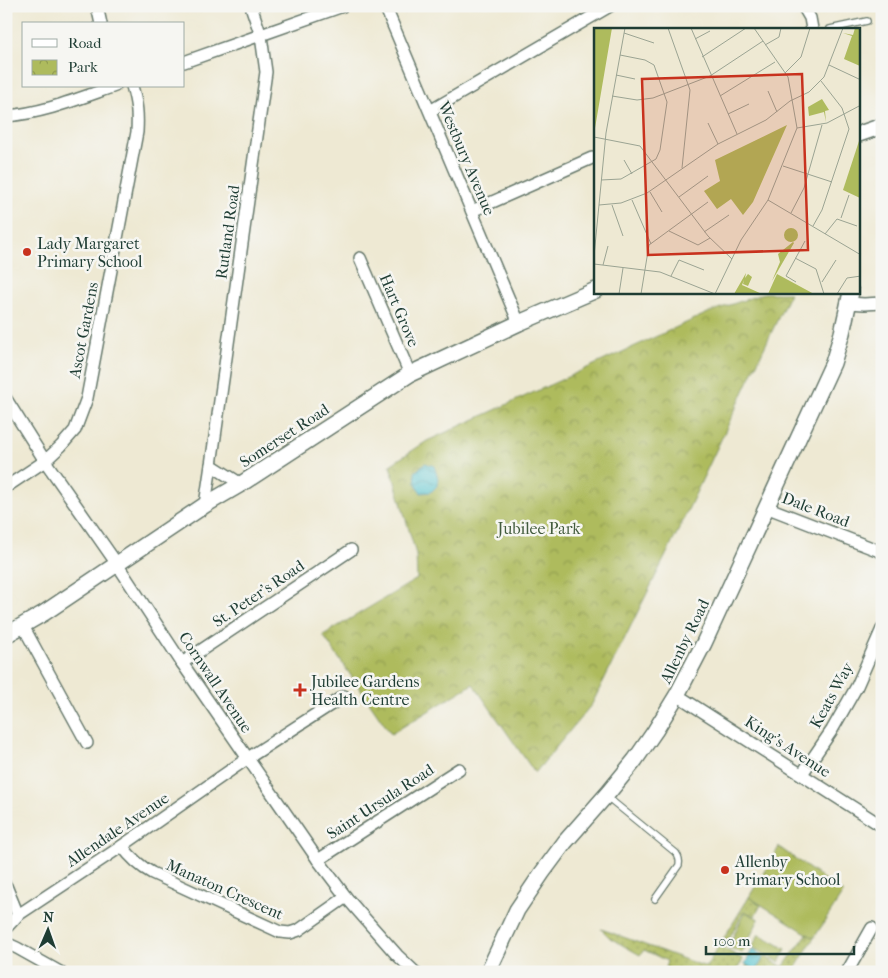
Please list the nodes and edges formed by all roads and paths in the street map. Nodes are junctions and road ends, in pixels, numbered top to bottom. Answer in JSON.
{"nodes":[{"id":1,"x":97,"y":6,"type":"edge"},
{"id":2,"x":251,"y":6,"type":"edge"},
{"id":3,"x":343,"y":6,"type":"edge"},
{"id":4,"x":385,"y":6,"type":"edge"},
{"id":5,"x":610,"y":6,"type":"edge"},
{"id":6,"x":803,"y":6,"type":"edge"},
{"id":7,"x":867,"y":21,"type":"dead end"},
{"id":8,"x":101,"y":22,"type":"edge"},
{"id":9,"x":812,"y":28,"type":"edge"},
{"id":10,"x":835,"y":28,"type":"edge"},
{"id":11,"x":261,"y":36,"type":"junction"},
{"id":12,"x":185,"y":62,"type":"edge"},
{"id":13,"x":109,"y":88,"type":"edge"},
{"id":14,"x":132,"y":88,"type":"edge"},
{"id":15,"x":430,"y":111,"type":"junction"},
{"id":16,"x":6,"y":116,"type":"edge"},
{"id":17,"x":882,"y":126,"type":"edge"},
{"id":18,"x":860,"y":134,"type":"edge"},
{"id":19,"x":592,"y":158,"type":"dead end"},
{"id":20,"x":472,"y":211,"type":"junction"},
{"id":21,"x":360,"y":258,"type":"dead end"},
{"id":22,"x":594,"y":291,"type":"edge"},
{"id":23,"x":850,"y":298,"type":"edge"},
{"id":24,"x":882,"y":303,"type":"edge"},
{"id":25,"x":519,"y":323,"type":"junction"},
{"id":26,"x":410,"y":374,"type":"junction"},
{"id":27,"x":6,"y":399,"type":"edge"},
{"id":28,"x":45,"y":461,"type":"junction"},
{"id":29,"x":211,"y":464,"type":"junction"},
{"id":30,"x":241,"y":484,"type":"junction"},
{"id":31,"x":6,"y":487,"type":"edge"},
{"id":32,"x":205,"y":505,"type":"junction"},
{"id":33,"x":766,"y":507,"type":"junction"},
{"id":34,"x":352,"y":550,"type":"dead end"},
{"id":35,"x":882,"y":552,"type":"edge"},
{"id":36,"x":117,"y":564,"type":"junction"},
{"id":37,"x":23,"y":626,"type":"junction"},
{"id":38,"x":882,"y":629,"type":"edge"},
{"id":39,"x":6,"y":635,"type":"edge"},
{"id":40,"x":182,"y":663,"type":"junction"},
{"id":41,"x":677,"y":695,"type":"junction"},
{"id":42,"x":344,"y":696,"type":"dead end"},
{"id":43,"x":87,"y":743,"type":"dead end"},
{"id":44,"x":248,"y":758,"type":"junction"},
{"id":45,"x":458,"y":769,"type":"dead end"},
{"id":46,"x":802,"y":774,"type":"junction"},
{"id":47,"x":606,"y":796,"type":"junction"},
{"id":48,"x":882,"y":826,"type":"edge"},
{"id":49,"x":122,"y":846,"type":"junction"},
{"id":50,"x":318,"y":860,"type":"junction"},
{"id":51,"x":6,"y":886,"type":"edge"},
{"id":52,"x":346,"y":897,"type":"junction"},
{"id":53,"x":655,"y":899,"type":"dead end"},
{"id":54,"x":18,"y":914,"type":"junction"},
{"id":55,"x":6,"y":928,"type":"edge"},
{"id":56,"x":872,"y":928,"type":"dead end"},
{"id":57,"x":6,"y":943,"type":"edge"},
{"id":58,"x":60,"y":972,"type":"edge"},
{"id":59,"x":415,"y":972,"type":"edge"},
{"id":60,"x":488,"y":972,"type":"edge"},
{"id":61,"x":847,"y":972,"type":"edge"}],
"edges":[{"from":1,"to":8,"type":"street"},
{"from":2,"to":11,"type":"street","name":"Rutland Road"},
{"from":3,"to":11,"type":"street"},
{"from":4,"to":15,"type":"street","name":"Westbury Avenue"},
{"from":5,"to":15,"type":"street"},
{"from":6,"to":9,"type":"street"},
{"from":7,"to":10,"type":"lane"},
{"from":11,"to":12,"type":"street"},
{"from":11,"to":29,"type":"street","name":"Rutland Road"},
{"from":13,"to":16,"type":"street"},
{"from":14,"to":28,"type":"street","name":"Ascot Gardens"},
{"from":15,"to":20,"type":"street","name":"Westbury Avenue"},
{"from":17,"to":18,"type":"street"},
{"from":19,"to":20,"type":"street"},
{"from":20,"to":25,"type":"street","name":"Westbury Avenue"},
{"from":21,"to":26,"type":"street","name":"Hart Grove"},
{"from":22,"to":25,"type":"street","name":"Somerset Road"},
{"from":23,"to":24,"type":"street"},
{"from":23,"to":33,"type":"street","name":"Allenby Road"},
{"from":25,"to":26,"type":"street","name":"Somerset Road"},
{"from":26,"to":30,"type":"street","name":"Somerset Road"},
{"from":27,"to":28,"type":"street","name":"Cornwall Avenue"},
{"from":28,"to":31,"type":"street","name":"Ascot Gardens"},
{"from":28,"to":36,"type":"street","name":"Cornwall Avenue"},
{"from":29,"to":30,"type":"street"},
{"from":29,"to":32,"type":"street","name":"Rutland Road"},
{"from":30,"to":32,"type":"street","name":"Somerset Road"},
{"from":32,"to":36,"type":"street","name":"Somerset Road"},
{"from":33,"to":35,"type":"street","name":"Dale Road"},
{"from":33,"to":41,"type":"street","name":"Allenby Road"},
{"from":34,"to":40,"type":"street","name":"St. Peter's Road"},
{"from":36,"to":37,"type":"street","name":"Somerset Road"},
{"from":36,"to":40,"type":"street","name":"Cornwall Avenue"},
{"from":37,"to":39,"type":"street","name":"Somerset Road"},
{"from":37,"to":43,"type":"street"},
{"from":38,"to":46,"type":"street","name":"Keats Way"},
{"from":40,"to":44,"type":"street","name":"Cornwall Avenue"},
{"from":41,"to":46,"type":"street","name":"King's Avenue"},
{"from":41,"to":47,"type":"street","name":"Allenby Road"},
{"from":42,"to":44,"type":"street","name":"Allendale Avenue"},
{"from":44,"to":49,"type":"street","name":"Allendale Avenue"},
{"from":44,"to":50,"type":"street","name":"Cornwall Avenue"},
{"from":45,"to":50,"type":"street","name":"Saint Ursula Road"},
{"from":46,"to":48,"type":"street","name":"King's Avenue"},
{"from":47,"to":53,"type":"lane"},
{"from":47,"to":60,"type":"street","name":"Allenby Road"},
{"from":49,"to":52,"type":"street","name":"Manaton Crescent"},
{"from":49,"to":54,"type":"street","name":"Allendale Avenue"},
{"from":50,"to":52,"type":"street","name":"Cornwall Avenue"},
{"from":51,"to":54,"type":"street"},
{"from":52,"to":59,"type":"street","name":"Cornwall Avenue"},
{"from":54,"to":55,"type":"street","name":"Allendale Avenue"},
{"from":56,"to":61,"type":"street"},
{"from":57,"to":58,"type":"street"}]}
